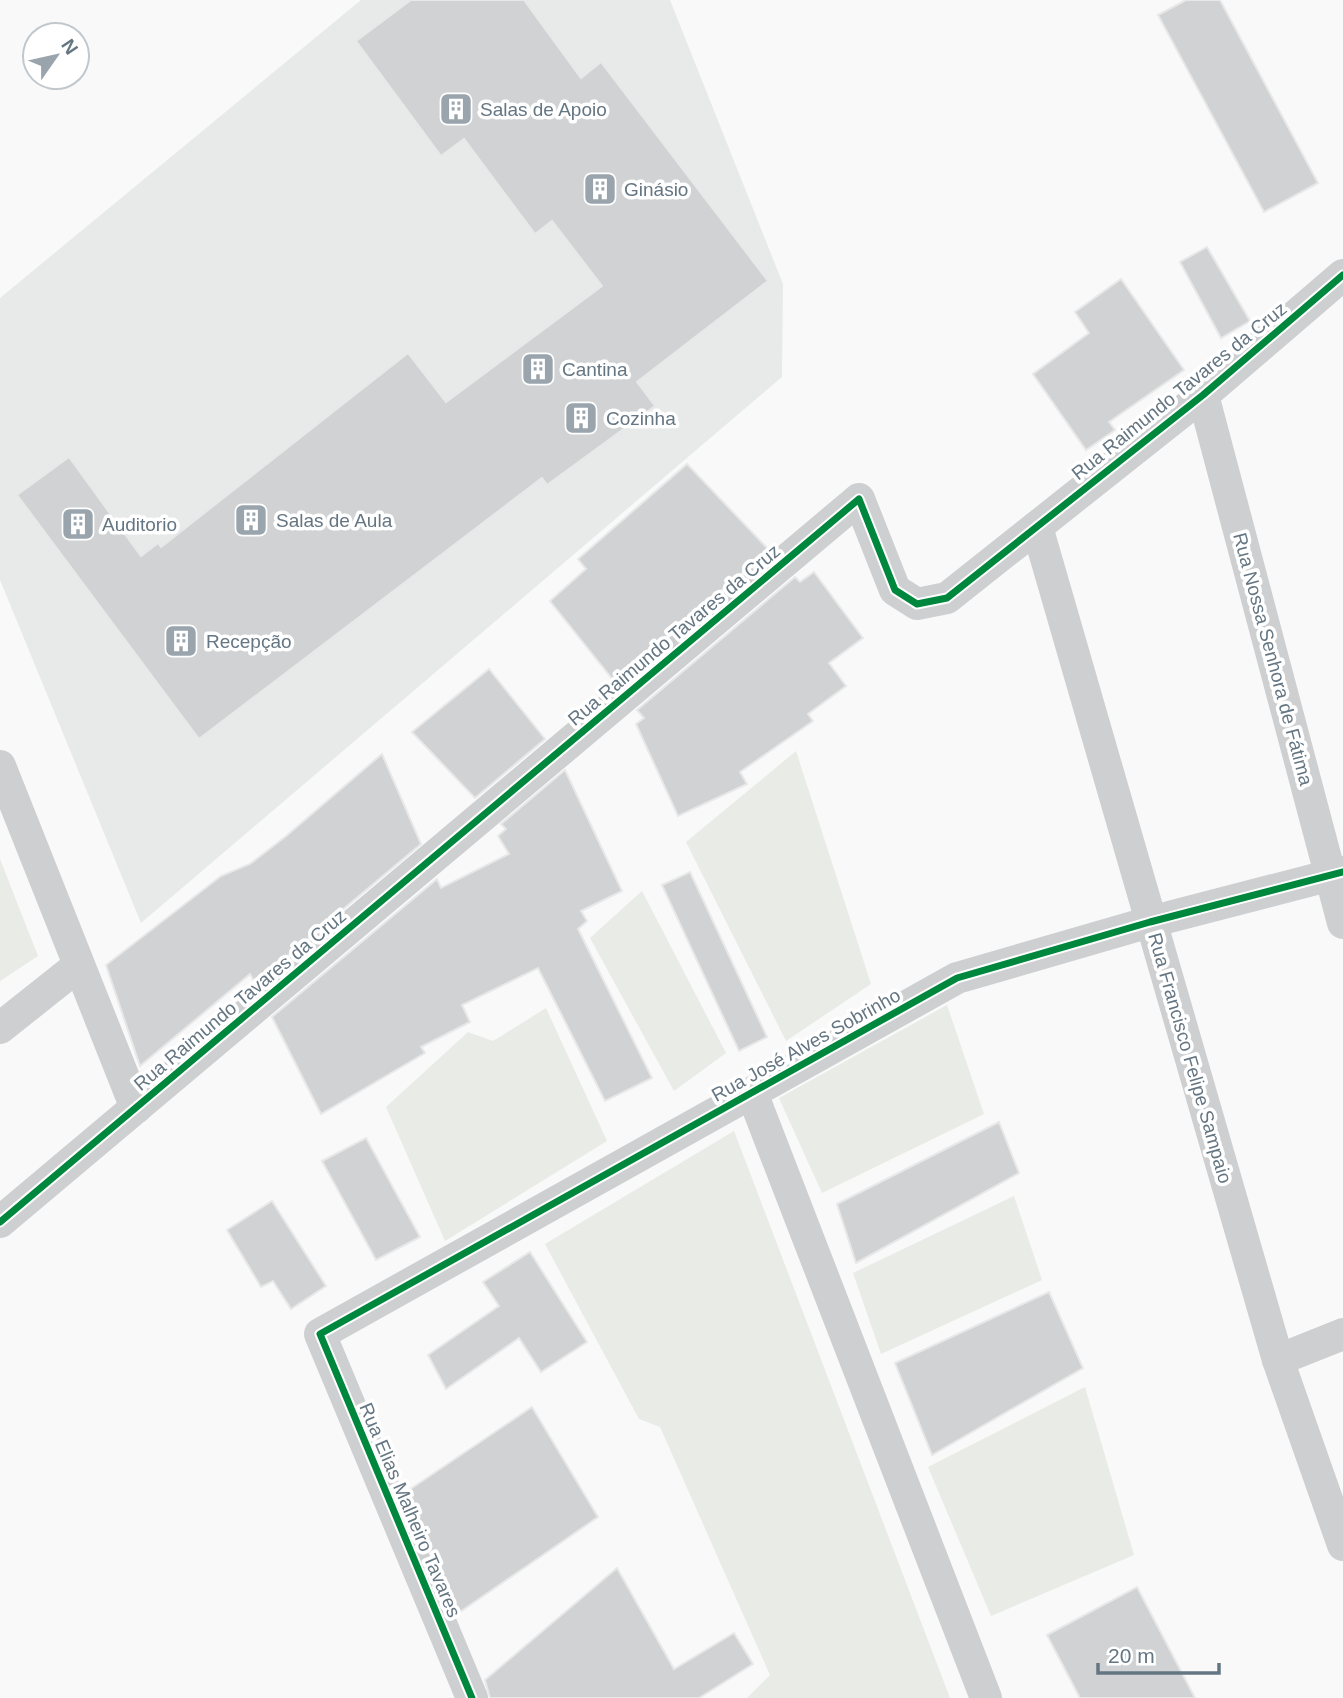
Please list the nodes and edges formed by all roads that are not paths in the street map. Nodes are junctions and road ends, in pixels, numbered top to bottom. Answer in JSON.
{"nodes":[{"id":1,"x":1343,"y":275,"type":"edge"},
{"id":2,"x":1203,"y":395,"type":"junction"},
{"id":3,"x":1037,"y":527,"type":"junction"},
{"id":4,"x":0,"y":766,"type":"edge"},
{"id":5,"x":1337,"y":874,"type":"edge"},
{"id":6,"x":1150,"y":922,"type":"junction"},
{"id":7,"x":1343,"y":923,"type":"edge"},
{"id":8,"x":78,"y":966,"type":"junction"},
{"id":9,"x":0,"y":1028,"type":"edge"},
{"id":10,"x":752,"y":1093,"type":"junction"},
{"id":11,"x":136,"y":1108,"type":"junction"},
{"id":12,"x":0,"y":1222,"type":"edge"},
{"id":13,"x":320,"y":1334,"type":"joint"},
{"id":14,"x":1343,"y":1334,"type":"edge"},
{"id":15,"x":1278,"y":1360,"type":"junction"},
{"id":16,"x":1343,"y":1545,"type":"edge"},
{"id":17,"x":472,"y":1698,"type":"edge"},
{"id":18,"x":986,"y":1698,"type":"edge"}],
"edges":[{"from":1,"to":2,"type":"street","name":"Rua Raimundo Tavares da Cruz"},
{"from":2,"to":3,"type":"street","name":"Rua Raimundo Tavares da Cruz"},
{"from":2,"to":5,"type":"street","name":"Rua Nossa Senhora de Fátima"},
{"from":3,"to":6,"type":"street","name":"Rua Francisco Felipe Sampaio"},
{"from":3,"to":11,"type":"street","name":"Rua Raimundo Tavares da Cruz"},
{"from":4,"to":8,"type":"street"},
{"from":5,"to":6,"type":"street","name":"Rua José Alves Sobrinho"},
{"from":5,"to":7,"type":"street","name":"Rua Nossa Senhora de Fátima"},
{"from":6,"to":10,"type":"street","name":"Rua José Alves Sobrinho"},
{"from":6,"to":15,"type":"street","name":"Rua Francisco Felipe Sampaio"},
{"from":8,"to":9,"type":"street"},
{"from":8,"to":11,"type":"street"},
{"from":10,"to":13,"type":"street","name":"Rua José Alves Sobrinho"},
{"from":10,"to":18,"type":"street"},
{"from":11,"to":12,"type":"street","name":"Rua Raimundo Tavares da Cruz"},
{"from":13,"to":17,"type":"street","name":"Rua Elias Malheiro Tavares"},
{"from":14,"to":15,"type":"street"},
{"from":15,"to":16,"type":"street","name":"Rua Francisco Felipe Sampaio"}]}
